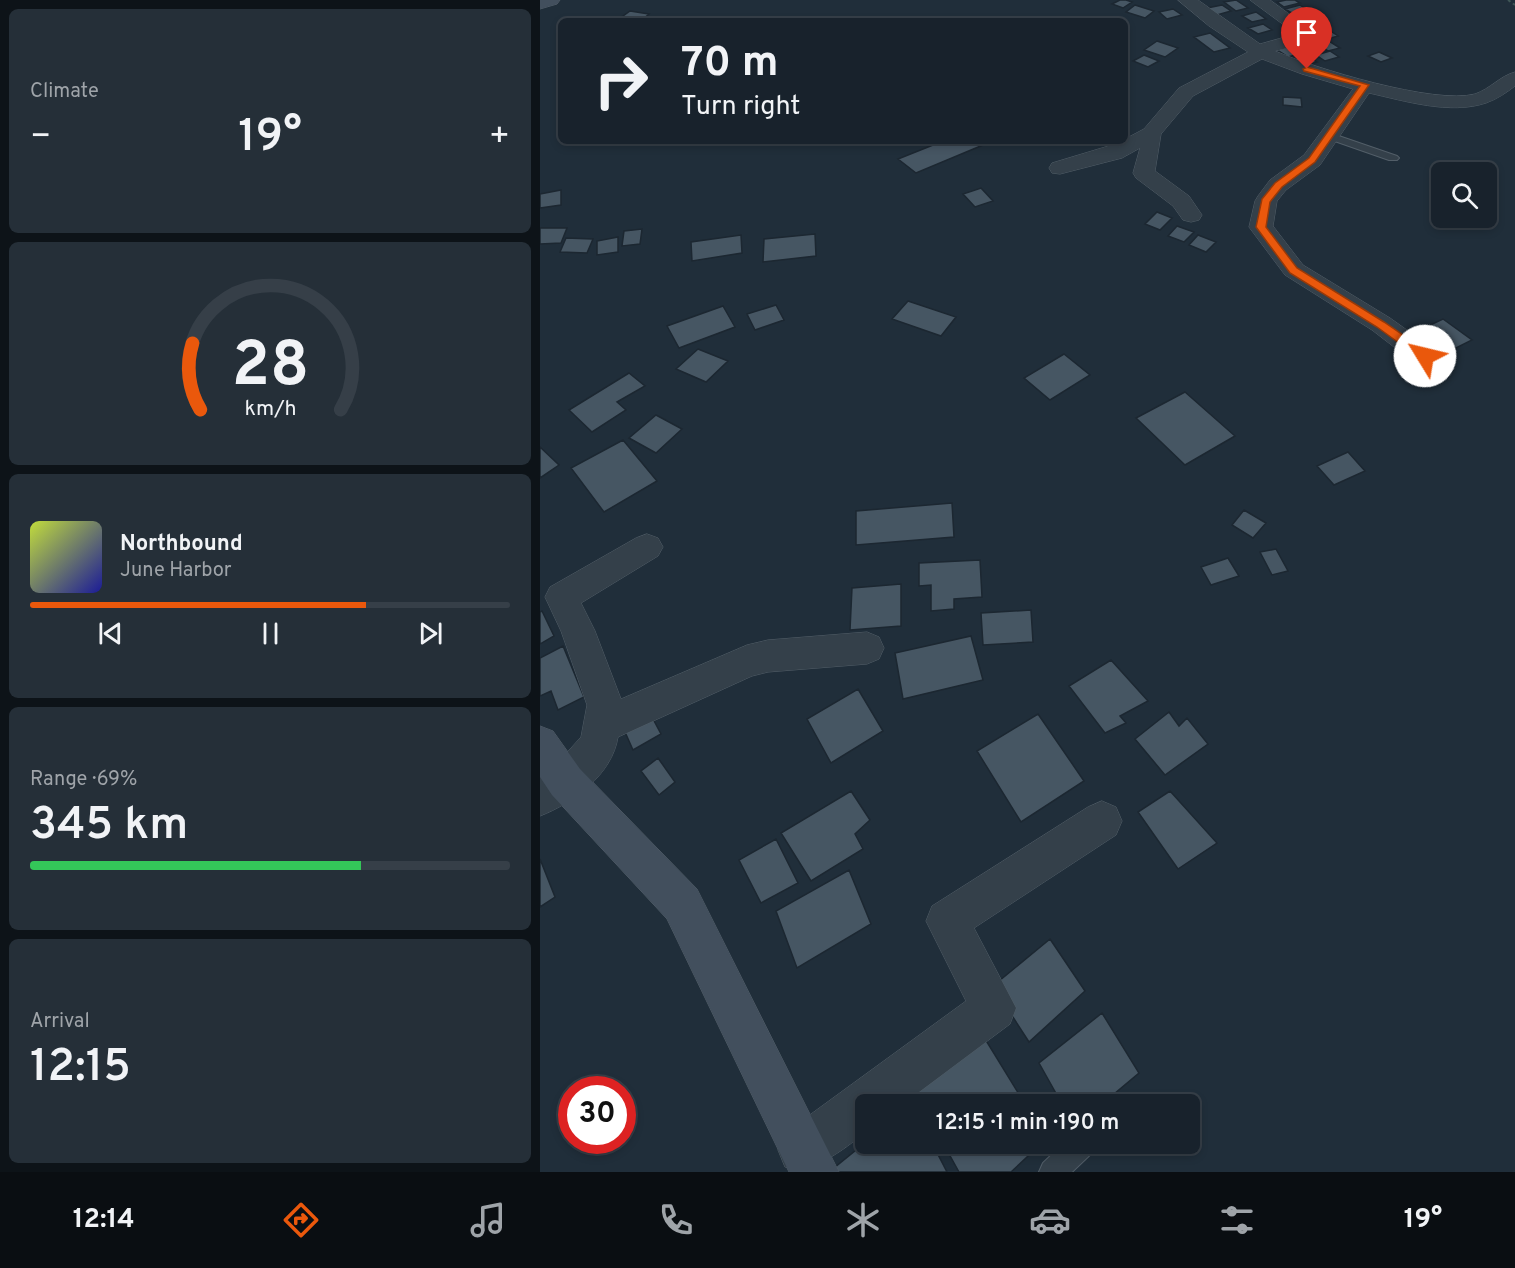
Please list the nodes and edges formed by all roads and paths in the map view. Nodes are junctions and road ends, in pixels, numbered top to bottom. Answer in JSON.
{"nodes":[{"id":1,"x":551,"y":0,"type":"edge"},
{"id":2,"x":1187,"y":0,"type":"edge"},
{"id":3,"x":1258,"y":0,"type":"edge"},
{"id":4,"x":1508,"y":0,"type":"edge"},
{"id":5,"x":540,"y":4,"type":"edge"},
{"id":6,"x":1515,"y":5,"type":"edge"},
{"id":7,"x":1260,"y":51,"type":"junction"},
{"id":8,"x":1515,"y":78,"type":"edge"},
{"id":9,"x":1365,"y":85,"type":"junction"},
{"id":10,"x":1151,"y":133,"type":"junction"},
{"id":11,"x":1330,"y":136,"type":"junction"},
{"id":12,"x":1393,"y":158,"type":"dead end"},
{"id":13,"x":1060,"y":168,"type":"dead end"},
{"id":14,"x":1191,"y":215,"type":"dead end"},
{"id":15,"x":1439,"y":367,"type":"dead end"},
{"id":16,"x":647,"y":547,"type":"dead end"},
{"id":17,"x":867,"y":648,"type":"dead end"},
{"id":18,"x":601,"y":726,"type":"junction"},
{"id":19,"x":540,"y":744,"type":"edge"},
{"id":20,"x":553,"y":790,"type":"edge"},
{"id":21,"x":1102,"y":820,"type":"dead end"},
{"id":22,"x":1072,"y":1154,"type":"edge"},
{"id":23,"x":808,"y":1161,"type":"edge"},
{"id":24,"x":1052,"y":1172,"type":"edge"}],
"edges":[{"from":1,"to":5,"type":"main road"},
{"from":2,"to":7,"type":"street"},
{"from":3,"to":7,"type":"street"},
{"from":4,"to":6,"type":"path"},
{"from":7,"to":9,"type":"street"},
{"from":7,"to":10,"type":"street"},
{"from":8,"to":9,"type":"street"},
{"from":9,"to":11,"type":"street"},
{"from":10,"to":13,"type":"street"},
{"from":10,"to":14,"type":"street"},
{"from":11,"to":12,"type":"lane"},
{"from":11,"to":15,"type":"street"},
{"from":16,"to":18,"type":"street"},
{"from":17,"to":18,"type":"street"},
{"from":18,"to":20,"type":"street"},
{"from":19,"to":20,"type":"main road"},
{"from":20,"to":23,"type":"main road"},
{"from":21,"to":23,"type":"street"},
{"from":22,"to":24,"type":"lane"}]}
